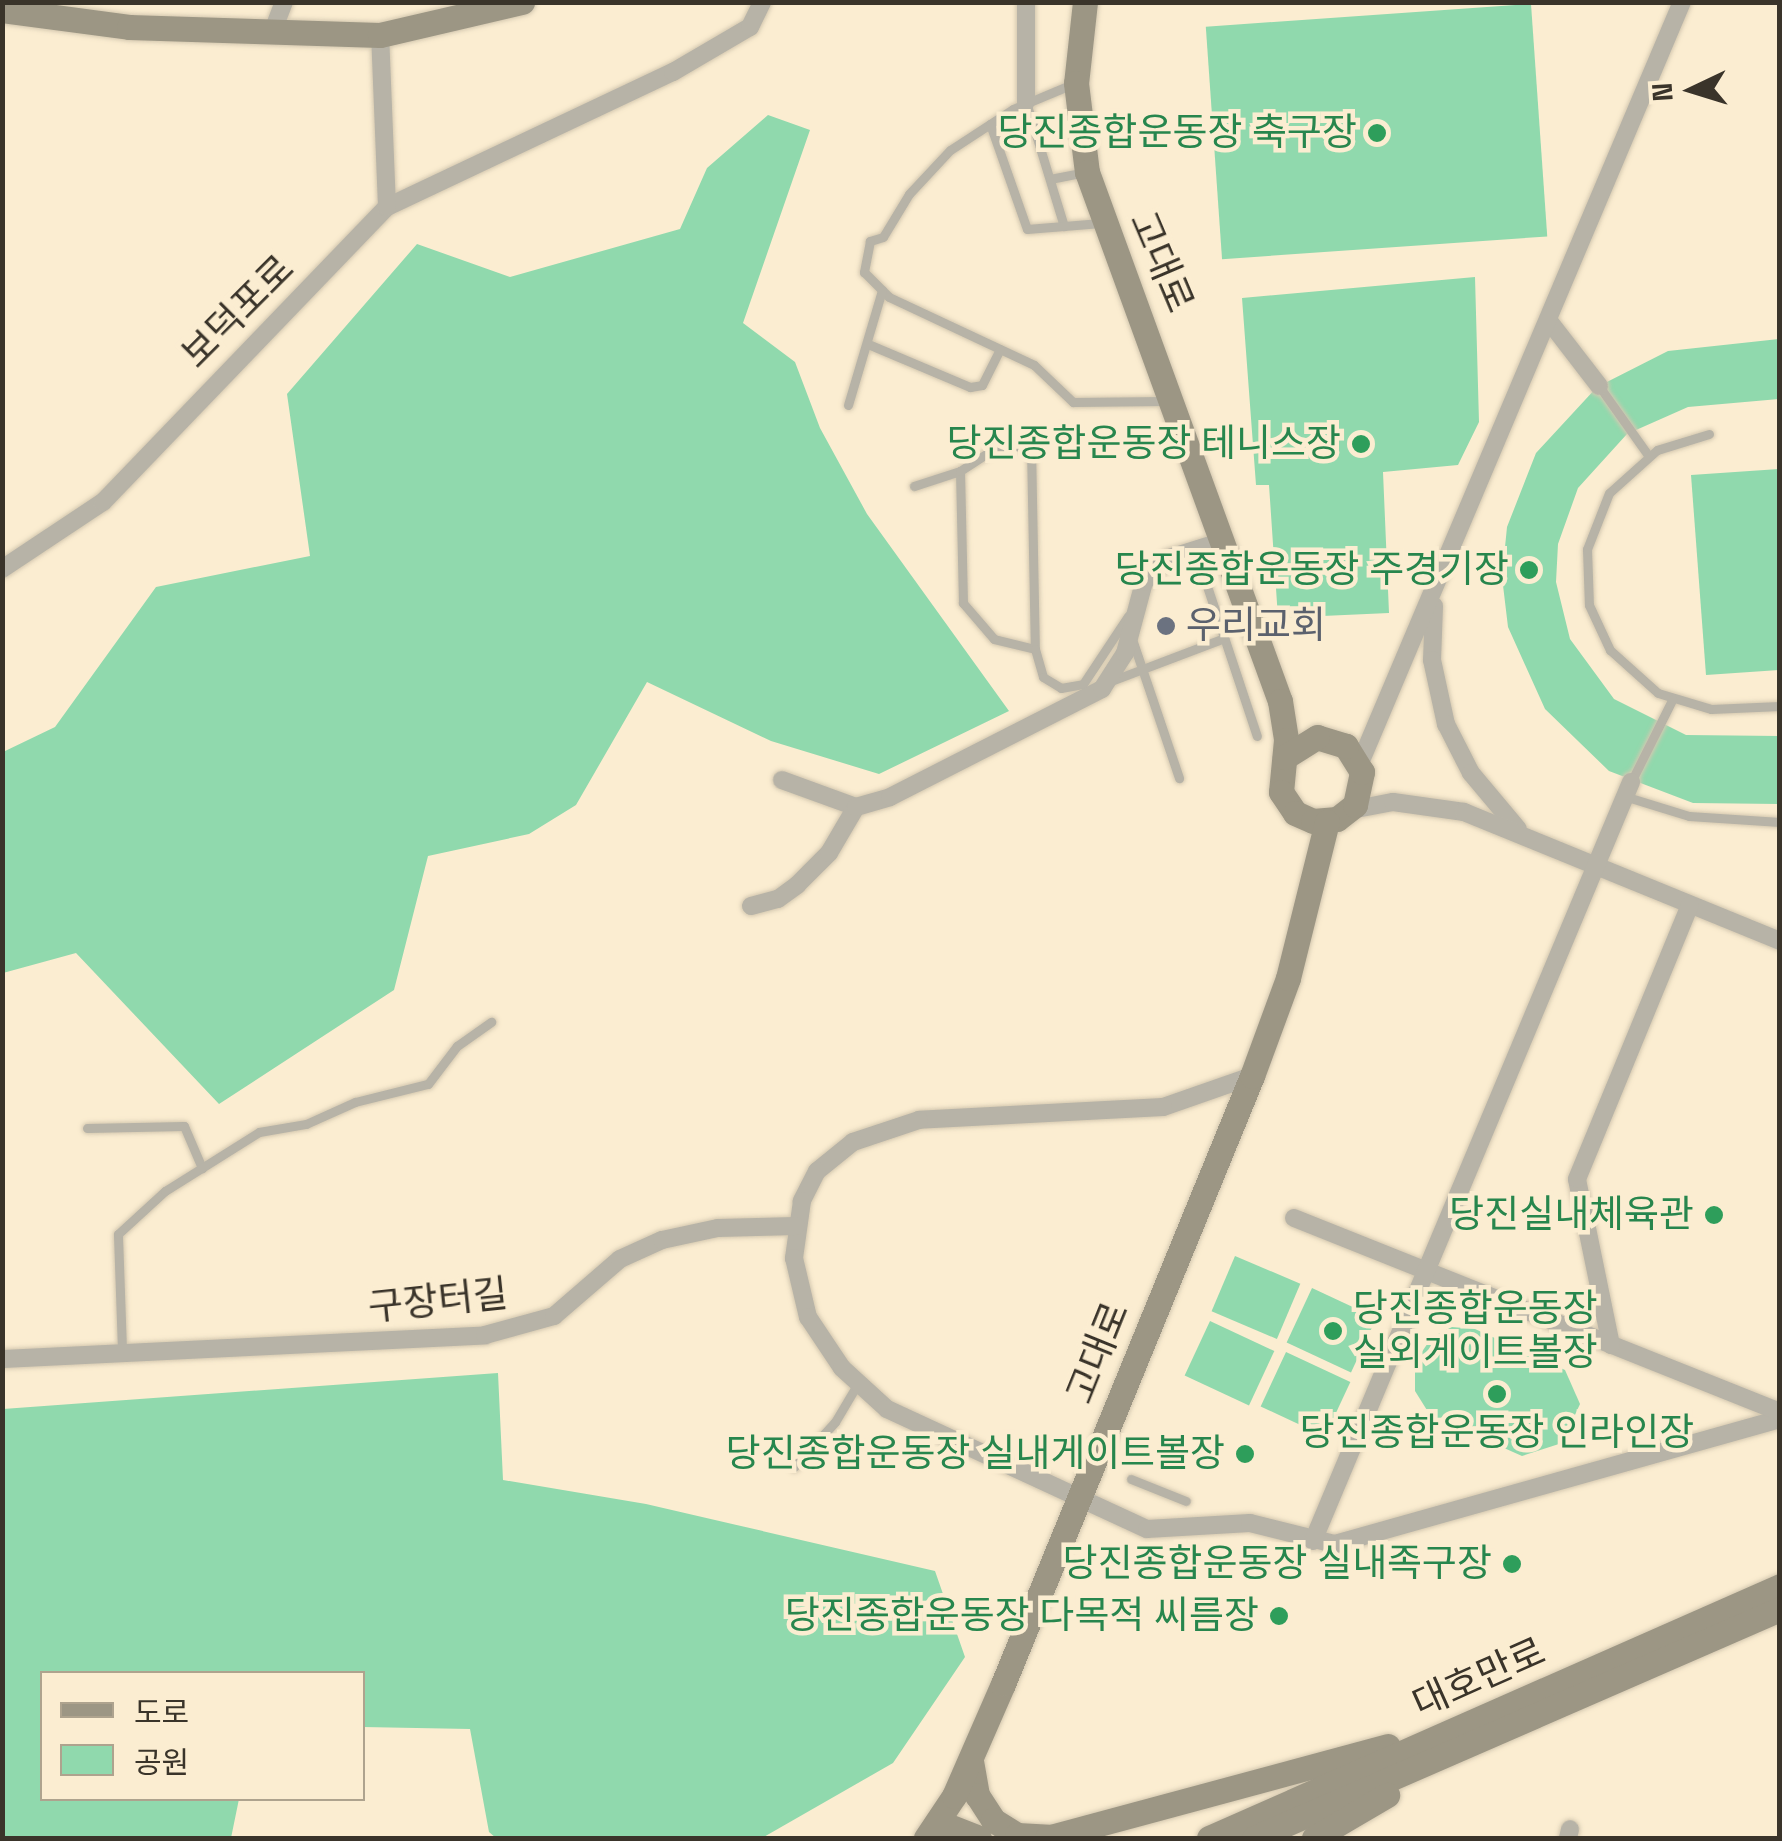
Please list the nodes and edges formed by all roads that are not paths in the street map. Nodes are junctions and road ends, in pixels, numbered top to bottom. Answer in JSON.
{"nodes":[{"id":1,"x":284,"y":2,"type":"edge"},
{"id":2,"x":522,"y":2,"type":"edge"},
{"id":3,"x":762,"y":2,"type":"edge"},
{"id":4,"x":1026,"y":2,"type":"edge"},
{"id":5,"x":1085,"y":2,"type":"edge"},
{"id":6,"x":1682,"y":2,"type":"edge"},
{"id":7,"x":2,"y":10,"type":"edge"},
{"id":8,"x":272,"y":33,"type":"junction"},
{"id":9,"x":380,"y":35,"type":"junction"},
{"id":10,"x":1076,"y":83,"type":"junction"},
{"id":11,"x":1026,"y":102,"type":"junction"},
{"id":12,"x":990,"y":124,"type":"junction"},
{"id":13,"x":1087,"y":172,"type":"junction"},
{"id":14,"x":1050,"y":178,"type":"junction"},
{"id":15,"x":387,"y":207,"type":"junction"},
{"id":16,"x":1104,"y":223,"type":"junction"},
{"id":17,"x":1064,"y":226,"type":"junction"},
{"id":18,"x":882,"y":290,"type":"junction"},
{"id":19,"x":1549,"y":321,"type":"junction"},
{"id":20,"x":868,"y":344,"type":"junction"},
{"id":21,"x":1000,"y":349,"type":"junction"},
{"id":22,"x":1599,"y":386,"type":"joint"},
{"id":23,"x":1173,"y":400,"type":"junction"},
{"id":24,"x":848,"y":404,"type":"dead end"},
{"id":25,"x":1710,"y":434,"type":"dead end"},
{"id":26,"x":1648,"y":455,"type":"junction"},
{"id":27,"x":960,"y":471,"type":"junction"},
{"id":28,"x":914,"y":486,"type":"dead end"},
{"id":29,"x":1206,"y":546,"type":"junction"},
{"id":30,"x":2,"y":569,"type":"edge"},
{"id":31,"x":1437,"y":589,"type":"junction"},
{"id":32,"x":1132,"y":609,"type":"junction"},
{"id":33,"x":1130,"y":633,"type":"junction"},
{"id":34,"x":1224,"y":638,"type":"junction"},
{"id":35,"x":1034,"y":648,"type":"junction"},
{"id":36,"x":1142,"y":669,"type":"junction"},
{"id":37,"x":1108,"y":682,"type":"junction"},
{"id":38,"x":1672,"y":700,"type":"junction"},
{"id":39,"x":1280,"y":701,"type":"junction"},
{"id":40,"x":1780,"y":706,"type":"edge"},
{"id":41,"x":1378,"y":710,"type":"junction"},
{"id":42,"x":1256,"y":736,"type":"dead end"},
{"id":43,"x":1327,"y":739,"type":"junction"},
{"id":44,"x":1285,"y":757,"type":"junction"},
{"id":45,"x":1362,"y":772,"type":"junction"},
{"id":46,"x":1179,"y":778,"type":"dead end"},
{"id":47,"x":782,"y":780,"type":"dead end"},
{"id":48,"x":1628,"y":789,"type":"junction"},
{"id":49,"x":1393,"y":802,"type":"junction"},
{"id":50,"x":856,"y":807,"type":"junction"},
{"id":51,"x":1290,"y":808,"type":"junction"},
{"id":52,"x":1351,"y":810,"type":"junction"},
{"id":53,"x":1327,"y":822,"type":"junction"},
{"id":54,"x":1780,"y":822,"type":"edge"},
{"id":55,"x":1526,"y":836,"type":"junction"},
{"id":56,"x":1592,"y":864,"type":"junction"},
{"id":57,"x":1307,"y":883,"type":"junction"},
{"id":58,"x":1690,"y":904,"type":"junction"},
{"id":59,"x":751,"y":906,"type":"dead end"},
{"id":60,"x":1780,"y":941,"type":"edge"},
{"id":61,"x":491,"y":1022,"type":"dead end"},
{"id":62,"x":1252,"y":1076,"type":"junction"},
{"id":63,"x":87,"y":1128,"type":"dead end"},
{"id":64,"x":202,"y":1168,"type":"junction"},
{"id":65,"x":1294,"y":1218,"type":"dead end"},
{"id":66,"x":796,"y":1226,"type":"junction"},
{"id":67,"x":1424,"y":1270,"type":"junction"},
{"id":68,"x":1611,"y":1345,"type":"junction"},
{"id":69,"x":122,"y":1350,"type":"junction"},
{"id":70,"x":2,"y":1359,"type":"edge"},
{"id":71,"x":857,"y":1384,"type":"junction"},
{"id":72,"x":1780,"y":1416,"type":"edge"},
{"id":73,"x":794,"y":1467,"type":"dead end"},
{"id":74,"x":1132,"y":1479,"type":"dead end"},
{"id":75,"x":1186,"y":1501,"type":"dead end"},
{"id":76,"x":1078,"y":1502,"type":"junction"},
{"id":77,"x":1313,"y":1541,"type":"junction"},
{"id":78,"x":1780,"y":1586,"type":"edge"},
{"id":79,"x":1780,"y":1608,"type":"edge"},
{"id":80,"x":1478,"y":1730,"type":"junction"},
{"id":81,"x":971,"y":1758,"type":"junction"},
{"id":82,"x":932,"y":1830,"type":"edge"},
{"id":83,"x":979,"y":1838,"type":"edge"},
{"id":84,"x":1050,"y":1838,"type":"edge"},
{"id":85,"x":1210,"y":1838,"type":"edge"},
{"id":86,"x":1254,"y":1838,"type":"edge"},
{"id":87,"x":1314,"y":1838,"type":"edge"}],
"edges":[{"from":1,"to":8,"type":"street"},
{"from":2,"to":9,"type":"street"},
{"from":3,"to":15,"type":"street"},
{"from":4,"to":11,"type":"street"},
{"from":5,"to":10,"type":"street","name":"고대로"},
{"from":6,"to":19,"type":"street"},
{"from":7,"to":8,"type":"street"},
{"from":8,"to":9,"type":"street"},
{"from":9,"to":15,"type":"street"},
{"from":10,"to":11,"type":"lane"},
{"from":10,"to":13,"type":"street","name":"고대로"},
{"from":11,"to":12,"type":"lane"},
{"from":11,"to":14,"type":"lane"},
{"from":12,"to":17,"type":"lane"},
{"from":12,"to":18,"type":"lane"},
{"from":13,"to":14,"type":"lane"},
{"from":13,"to":16,"type":"street","name":"고대로"},
{"from":14,"to":17,"type":"lane"},
{"from":15,"to":30,"type":"street","name":"보덕포로"},
{"from":16,"to":17,"type":"lane"},
{"from":16,"to":23,"type":"street","name":"고대로"},
{"from":18,"to":20,"type":"lane"},
{"from":18,"to":21,"type":"lane"},
{"from":19,"to":22,"type":"street"},
{"from":19,"to":31,"type":"street"},
{"from":20,"to":21,"type":"lane"},
{"from":20,"to":24,"type":"lane"},
{"from":21,"to":23,"type":"lane"},
{"from":22,"to":26,"type":"lane"},
{"from":23,"to":29,"type":"street","name":"고대로"},
{"from":25,"to":26,"type":"lane"},
{"from":26,"to":38,"type":"lane"},
{"from":27,"to":28,"type":"lane"},
{"from":27,"to":35,"type":"lane"},
{"from":27,"to":35,"type":"lane"},
{"from":29,"to":32,"type":"street"},
{"from":29,"to":34,"type":"lane"},
{"from":29,"to":39,"type":"street","name":"고대로"},
{"from":31,"to":41,"type":"street"},
{"from":31,"to":55,"type":"street"},
{"from":32,"to":33,"type":"street"},
{"from":32,"to":35,"type":"lane"},
{"from":33,"to":36,"type":"lane"},
{"from":33,"to":37,"type":"street"},
{"from":34,"to":36,"type":"lane"},
{"from":34,"to":42,"type":"lane"},
{"from":36,"to":37,"type":"lane"},
{"from":36,"to":46,"type":"lane"},
{"from":37,"to":50,"type":"street"},
{"from":38,"to":40,"type":"lane"},
{"from":38,"to":48,"type":"lane"},
{"from":39,"to":43,"type":"street"},
{"from":39,"to":44,"type":"street"},
{"from":41,"to":43,"type":"street"},
{"from":41,"to":45,"type":"street"},
{"from":43,"to":44,"type":"street"},
{"from":43,"to":45,"type":"street"},
{"from":44,"to":51,"type":"street"},
{"from":45,"to":49,"type":"street"},
{"from":45,"to":52,"type":"street"},
{"from":47,"to":50,"type":"street"},
{"from":48,"to":54,"type":"lane"},
{"from":48,"to":56,"type":"street"},
{"from":49,"to":52,"type":"street"},
{"from":49,"to":55,"type":"street"},
{"from":50,"to":59,"type":"street"},
{"from":51,"to":53,"type":"street"},
{"from":51,"to":57,"type":"street"},
{"from":52,"to":53,"type":"street"},
{"from":53,"to":57,"type":"street","name":"고대로"},
{"from":55,"to":56,"type":"street"},
{"from":56,"to":58,"type":"street"},
{"from":56,"to":67,"type":"street"},
{"from":57,"to":62,"type":"street","name":"고대로"},
{"from":58,"to":60,"type":"street"},
{"from":58,"to":68,"type":"street"},
{"from":61,"to":64,"type":"lane"},
{"from":62,"to":66,"type":"street"},
{"from":62,"to":76,"type":"street","name":"고대로"},
{"from":63,"to":64,"type":"lane"},
{"from":64,"to":69,"type":"lane"},
{"from":65,"to":67,"type":"street"},
{"from":66,"to":69,"type":"street","name":"구장터길"},
{"from":66,"to":71,"type":"street"},
{"from":67,"to":68,"type":"street"},
{"from":67,"to":77,"type":"street"},
{"from":68,"to":72,"type":"street"},
{"from":69,"to":70,"type":"street","name":"구장터길"},
{"from":71,"to":73,"type":"lane"},
{"from":71,"to":76,"type":"street"},
{"from":72,"to":77,"type":"street"},
{"from":74,"to":75,"type":"lane"},
{"from":76,"to":77,"type":"street"},
{"from":76,"to":81,"type":"street","name":"고대로"},
{"from":78,"to":80,"type":"street","name":"대호만로"},
{"from":79,"to":80,"type":"street","name":"대호만로"},
{"from":80,"to":84,"type":"street"},
{"from":80,"to":85,"type":"street","name":"대호만로"},
{"from":80,"to":86,"type":"street","name":"대호만로"},
{"from":80,"to":87,"type":"street"},
{"from":81,"to":82,"type":"street","name":"고대로"},
{"from":81,"to":84,"type":"street"},
{"from":82,"to":83,"type":"street"}]}
